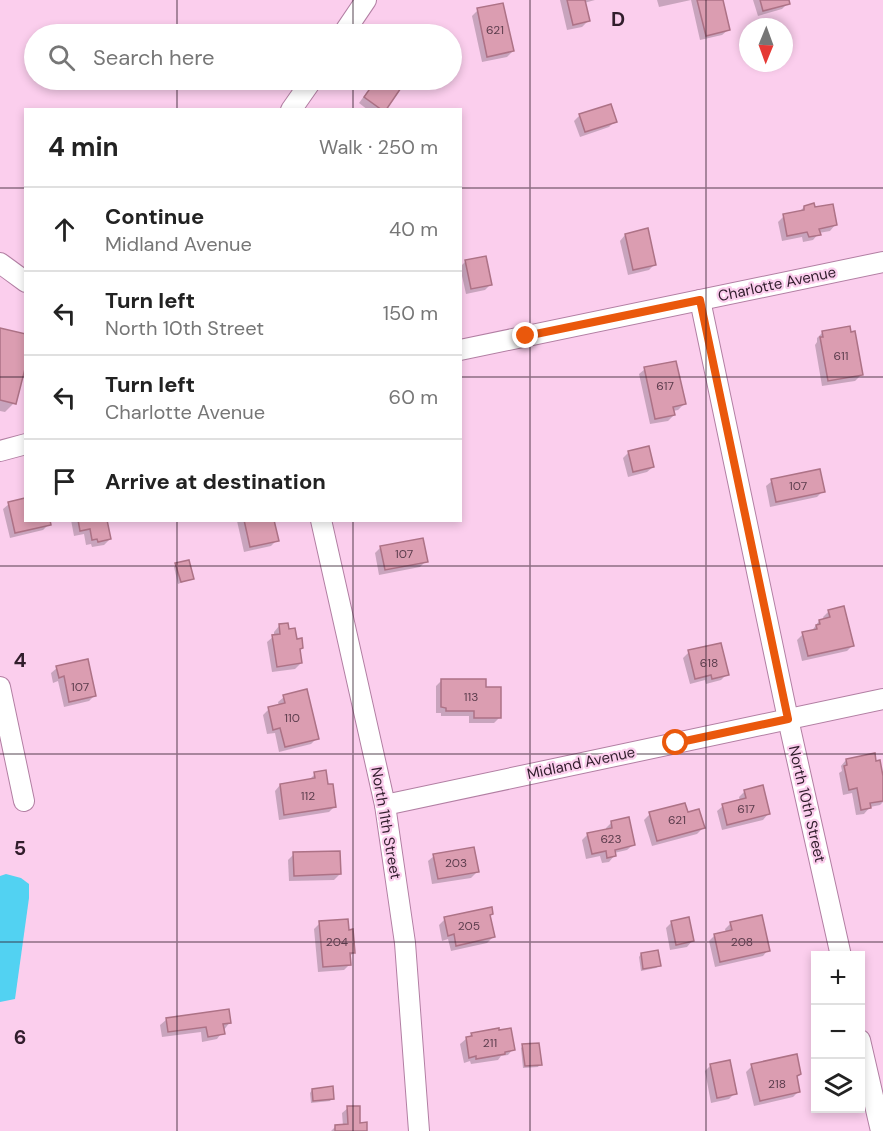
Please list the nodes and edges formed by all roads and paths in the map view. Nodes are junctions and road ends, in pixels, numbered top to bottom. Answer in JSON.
{"nodes":[{"id":1,"x":366,"y":0,"type":"edge"},
{"id":2,"x":350,"y":24,"type":"edge"},
{"id":3,"x":305,"y":90,"type":"edge"},
{"id":4,"x":292,"y":108,"type":"edge"},
{"id":5,"x":883,"y":262,"type":"edge"},
{"id":6,"x":0,"y":263,"type":"edge"},
{"id":7,"x":24,"y":281,"type":"edge"},
{"id":8,"x":700,"y":300,"type":"junction"},
{"id":9,"x":462,"y":350,"type":"edge"},
{"id":10,"x":24,"y":445,"type":"edge"},
{"id":11,"x":0,"y":451,"type":"edge"},
{"id":12,"x":321,"y":522,"type":"edge"},
{"id":13,"x":0,"y":687,"type":"edge"},
{"id":14,"x":883,"y":699,"type":"edge"},
{"id":15,"x":788,"y":719,"type":"junction"},
{"id":16,"x":24,"y":801,"type":"dead end"},
{"id":17,"x":385,"y":805,"type":"junction"},
{"id":18,"x":840,"y":951,"type":"edge"},
{"id":19,"x":865,"y":1058,"type":"edge"},
{"id":20,"x":419,"y":1131,"type":"edge"},
{"id":21,"x":881,"y":1131,"type":"edge"}],
"edges":[{"from":1,"to":2,"type":"street"},
{"from":3,"to":4,"type":"street"},
{"from":5,"to":8,"type":"street","name":"Charlotte Avenue"},
{"from":6,"to":7,"type":"street"},
{"from":8,"to":9,"type":"street","name":"Charlotte Avenue"},
{"from":8,"to":15,"type":"street","name":"North 10th Street"},
{"from":10,"to":11,"type":"street"},
{"from":12,"to":17,"type":"street","name":"North 11th Street"},
{"from":13,"to":16,"type":"street"},
{"from":14,"to":15,"type":"street","name":"Midland Avenue"},
{"from":15,"to":17,"type":"street","name":"Midland Avenue"},
{"from":15,"to":18,"type":"street","name":"North 10th Street"},
{"from":17,"to":20,"type":"street","name":"North 11th Street"},
{"from":19,"to":21,"type":"street"}]}
